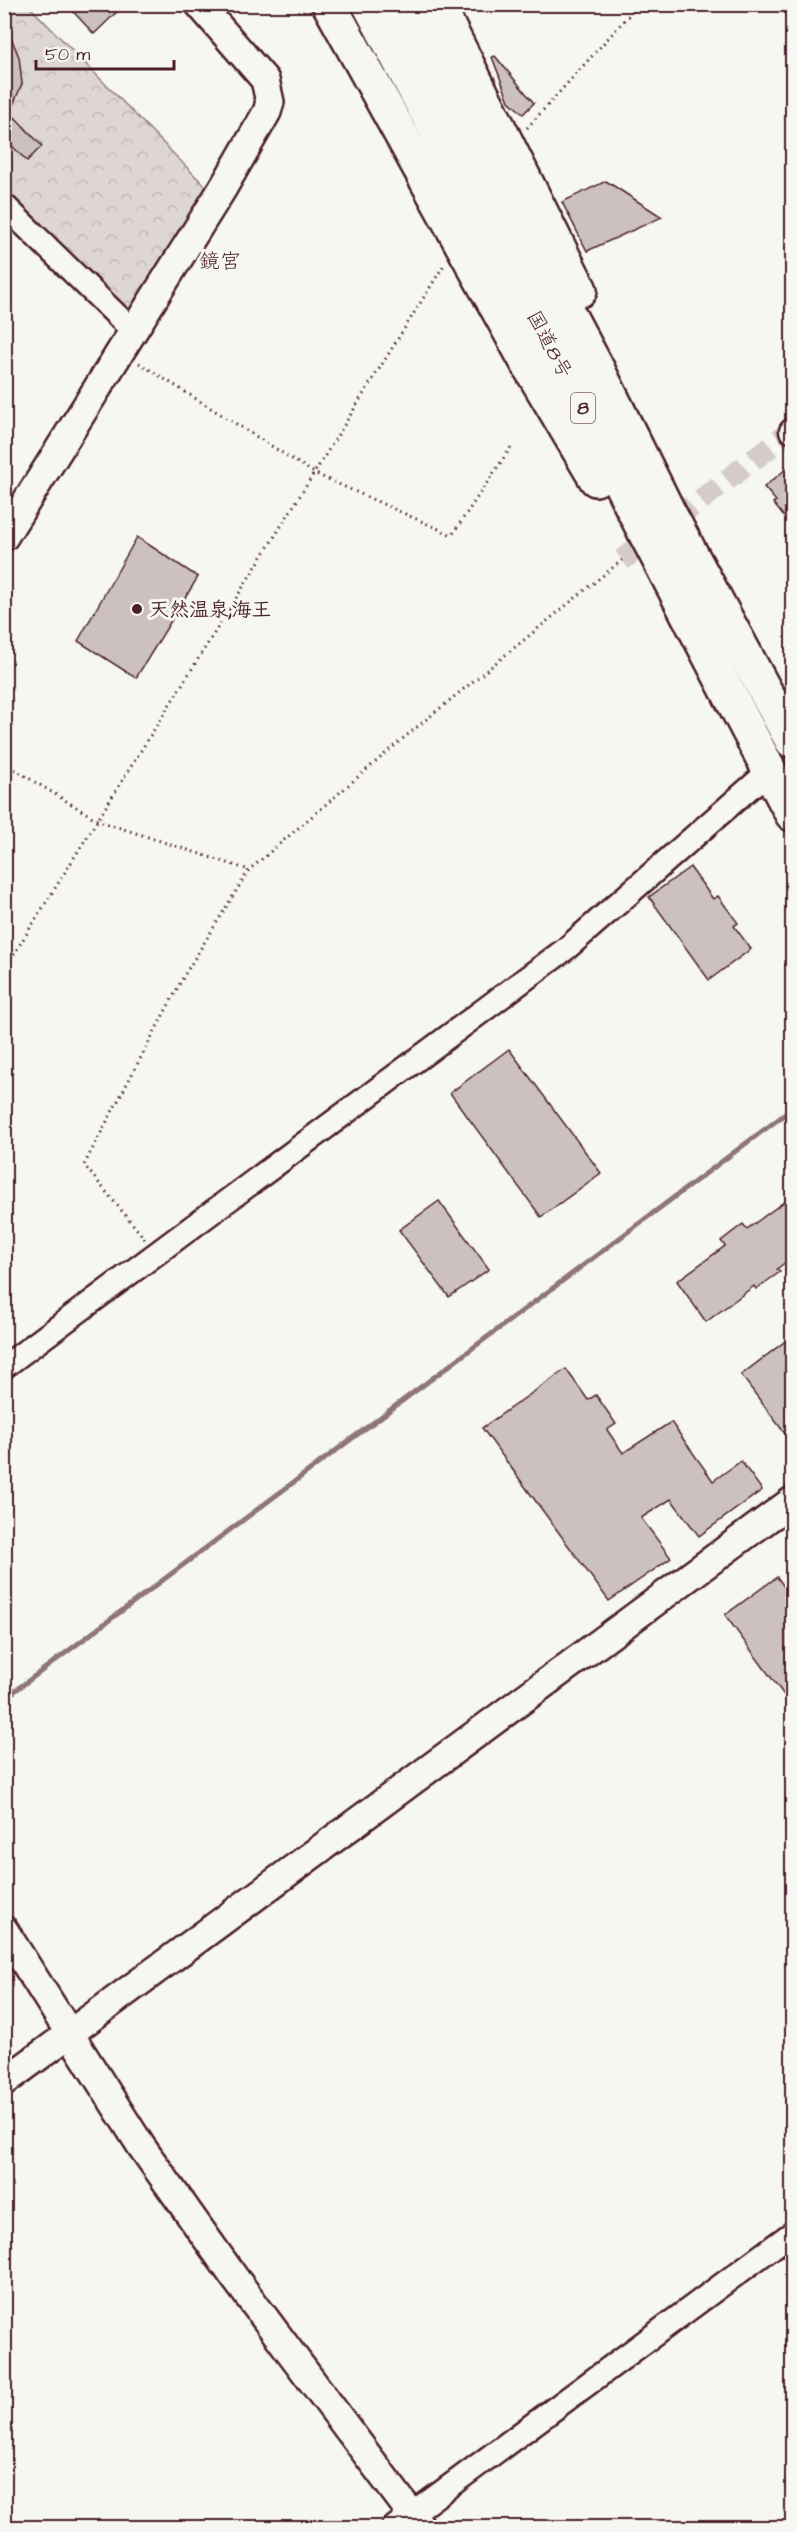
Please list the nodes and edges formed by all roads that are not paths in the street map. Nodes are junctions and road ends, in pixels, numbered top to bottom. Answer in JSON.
{"nodes":[{"id":1,"x":199,"y":4,"type":"edge"},
{"id":2,"x":328,"y":4,"type":"edge"},
{"id":3,"x":369,"y":4,"type":"edge"},
{"id":4,"x":403,"y":4,"type":"edge"},
{"id":5,"x":437,"y":4,"type":"edge"},
{"id":6,"x":4,"y":205,"type":"edge"},
{"id":7,"x":126,"y":341,"type":"junction"},
{"id":8,"x":4,"y":537,"type":"edge"},
{"id":9,"x":715,"y":599,"type":"junction"},
{"id":10,"x":718,"y":670,"type":"junction"},
{"id":11,"x":792,"y":741,"type":"edge"},
{"id":12,"x":769,"y":771,"type":"junction"},
{"id":13,"x":792,"y":814,"type":"edge"},
{"id":14,"x":4,"y":1367,"type":"edge"},
{"id":15,"x":792,"y":1501,"type":"edge"},
{"id":16,"x":4,"y":1930,"type":"edge"},
{"id":17,"x":69,"y":2034,"type":"junction"},
{"id":18,"x":4,"y":2082,"type":"edge"},
{"id":19,"x":792,"y":2233,"type":"edge"},
{"id":20,"x":409,"y":2523,"type":"edge"}],
"edges":[{"from":1,"to":7,"type":"street"},
{"from":2,"to":10,"type":"highway","number":"8"},
{"from":3,"to":10,"type":"highway","name":"国道8号","number":"8"},
{"from":4,"to":9,"type":"highway","name":"国道8号","number":"8"},
{"from":5,"to":9,"type":"highway","number":"8"},
{"from":6,"to":7,"type":"street"},
{"from":7,"to":8,"type":"street"},
{"from":9,"to":11,"type":"highway","name":"国道8号","number":"8"},
{"from":10,"to":12,"type":"highway","name":"国道8号","number":"8"},
{"from":12,"to":13,"type":"highway","name":"国道8号","number":"8"},
{"from":12,"to":14,"type":"street"},
{"from":15,"to":17,"type":"street"},
{"from":16,"to":17,"type":"street"},
{"from":17,"to":18,"type":"street"},
{"from":17,"to":20,"type":"street"},
{"from":19,"to":20,"type":"street"}]}
